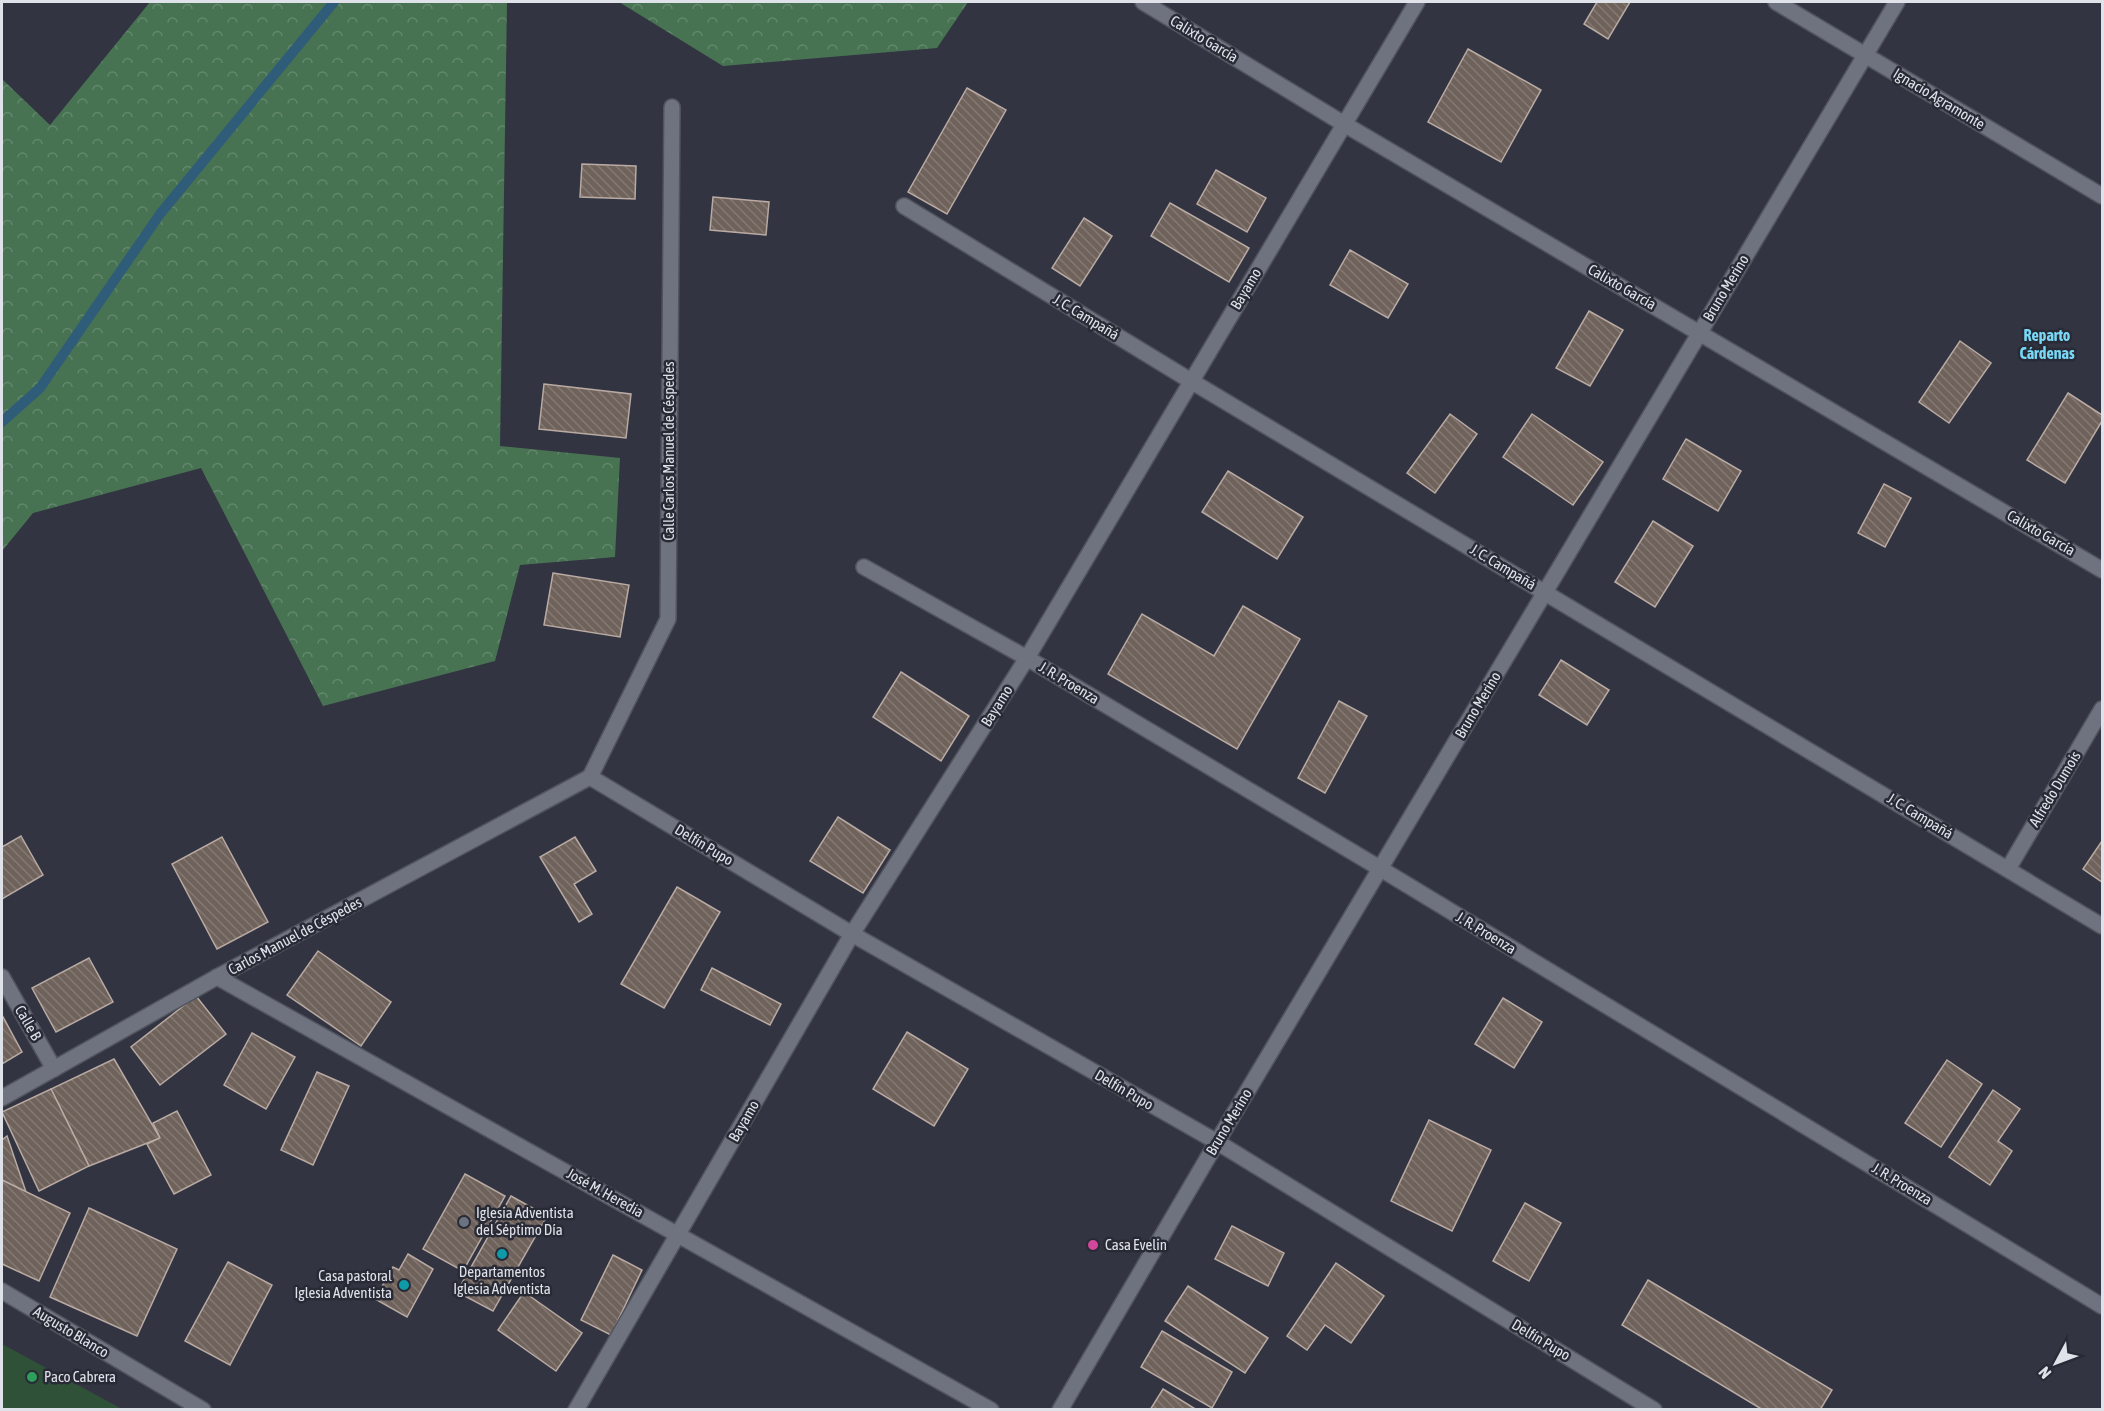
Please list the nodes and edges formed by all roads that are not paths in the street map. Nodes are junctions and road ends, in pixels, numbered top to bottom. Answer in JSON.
{"nodes":[{"id":1,"x":1143,"y":2,"type":"edge"},
{"id":2,"x":1417,"y":2,"type":"edge"},
{"id":3,"x":1776,"y":2,"type":"edge"},
{"id":4,"x":1897,"y":2,"type":"edge"},
{"id":5,"x":1865,"y":54,"type":"junction"},
{"id":6,"x":672,"y":107,"type":"dead end"},
{"id":7,"x":1344,"y":124,"type":"junction"},
{"id":8,"x":2103,"y":196,"type":"edge"},
{"id":9,"x":904,"y":206,"type":"dead end"},
{"id":10,"x":1700,"y":333,"type":"junction"},
{"id":11,"x":1191,"y":381,"type":"junction"},
{"id":12,"x":864,"y":567,"type":"dead end"},
{"id":13,"x":2103,"y":570,"type":"edge"},
{"id":14,"x":1545,"y":592,"type":"junction"},
{"id":15,"x":1027,"y":658,"type":"junction"},
{"id":16,"x":2103,"y":709,"type":"edge"},
{"id":17,"x":590,"y":777,"type":"junction"},
{"id":18,"x":1381,"y":869,"type":"junction"},
{"id":19,"x":2008,"y":869,"type":"junction"},
{"id":20,"x":2103,"y":926,"type":"edge"},
{"id":21,"x":852,"y":934,"type":"junction"},
{"id":22,"x":2,"y":977,"type":"edge"},
{"id":23,"x":218,"y":977,"type":"junction"},
{"id":24,"x":54,"y":1069,"type":"junction"},
{"id":25,"x":2,"y":1098,"type":"edge"},
{"id":26,"x":1216,"y":1142,"type":"junction"},
{"id":27,"x":678,"y":1234,"type":"junction"},
{"id":28,"x":2,"y":1291,"type":"edge"},
{"id":29,"x":2103,"y":1306,"type":"edge"},
{"id":30,"x":203,"y":1410,"type":"edge"},
{"id":31,"x":576,"y":1410,"type":"edge"},
{"id":32,"x":991,"y":1410,"type":"edge"},
{"id":33,"x":1060,"y":1410,"type":"edge"},
{"id":34,"x":1654,"y":1410,"type":"edge"}],
"edges":[{"from":1,"to":7,"type":"street","name":"Calixto García"},
{"from":2,"to":7,"type":"street","name":"Bayamo"},
{"from":3,"to":5,"type":"street","name":"Ignacio Agramonte"},
{"from":4,"to":5,"type":"street","name":"Bruno Merino"},
{"from":5,"to":8,"type":"street","name":"Ignacio Agramonte"},
{"from":5,"to":10,"type":"street","name":"Bruno Merino"},
{"from":6,"to":17,"type":"street","name":"Calle Carlos Manuel de Céspedes"},
{"from":7,"to":10,"type":"street","name":"Calixto García"},
{"from":7,"to":11,"type":"street","name":"Bayamo"},
{"from":9,"to":11,"type":"street","name":"J. C. Campañá"},
{"from":10,"to":13,"type":"street","name":"Calixto García"},
{"from":10,"to":14,"type":"street","name":"Bruno Merino"},
{"from":11,"to":14,"type":"street","name":"J. C. Campañá"},
{"from":11,"to":15,"type":"street","name":"Bayamo"},
{"from":12,"to":15,"type":"street","name":"J. R. Proenza"},
{"from":14,"to":18,"type":"street","name":"Bruno Merino"},
{"from":14,"to":19,"type":"street","name":"J. C. Campañá"},
{"from":15,"to":18,"type":"street","name":"J. R. Proenza"},
{"from":15,"to":21,"type":"street","name":"Bayamo"},
{"from":16,"to":19,"type":"street","name":"Alfredo Dumois"},
{"from":17,"to":21,"type":"street","name":"Delfín Pupo"},
{"from":17,"to":23,"type":"street","name":"Carlos Manuel de Céspedes"},
{"from":18,"to":26,"type":"street","name":"Bruno Merino"},
{"from":18,"to":29,"type":"street","name":"J. R. Proenza"},
{"from":19,"to":20,"type":"street","name":"J. C. Campañá"},
{"from":21,"to":26,"type":"street","name":"Delfín Pupo"},
{"from":21,"to":27,"type":"street","name":"Bayamo"},
{"from":22,"to":24,"type":"street","name":"Calle B"},
{"from":23,"to":24,"type":"street","name":"Carlos Manuel de Céspedes"},
{"from":23,"to":27,"type":"street","name":"José M. Heredia"},
{"from":24,"to":25,"type":"street","name":"Carlos Manuel de Céspedes"},
{"from":26,"to":33,"type":"street","name":"Bruno Merino"},
{"from":26,"to":34,"type":"street","name":"Delfín Pupo"},
{"from":27,"to":31,"type":"street","name":"Bayamo"},
{"from":27,"to":32,"type":"street","name":"José M. Heredia"},
{"from":28,"to":30,"type":"street","name":"Augusto Blanco"}]}
